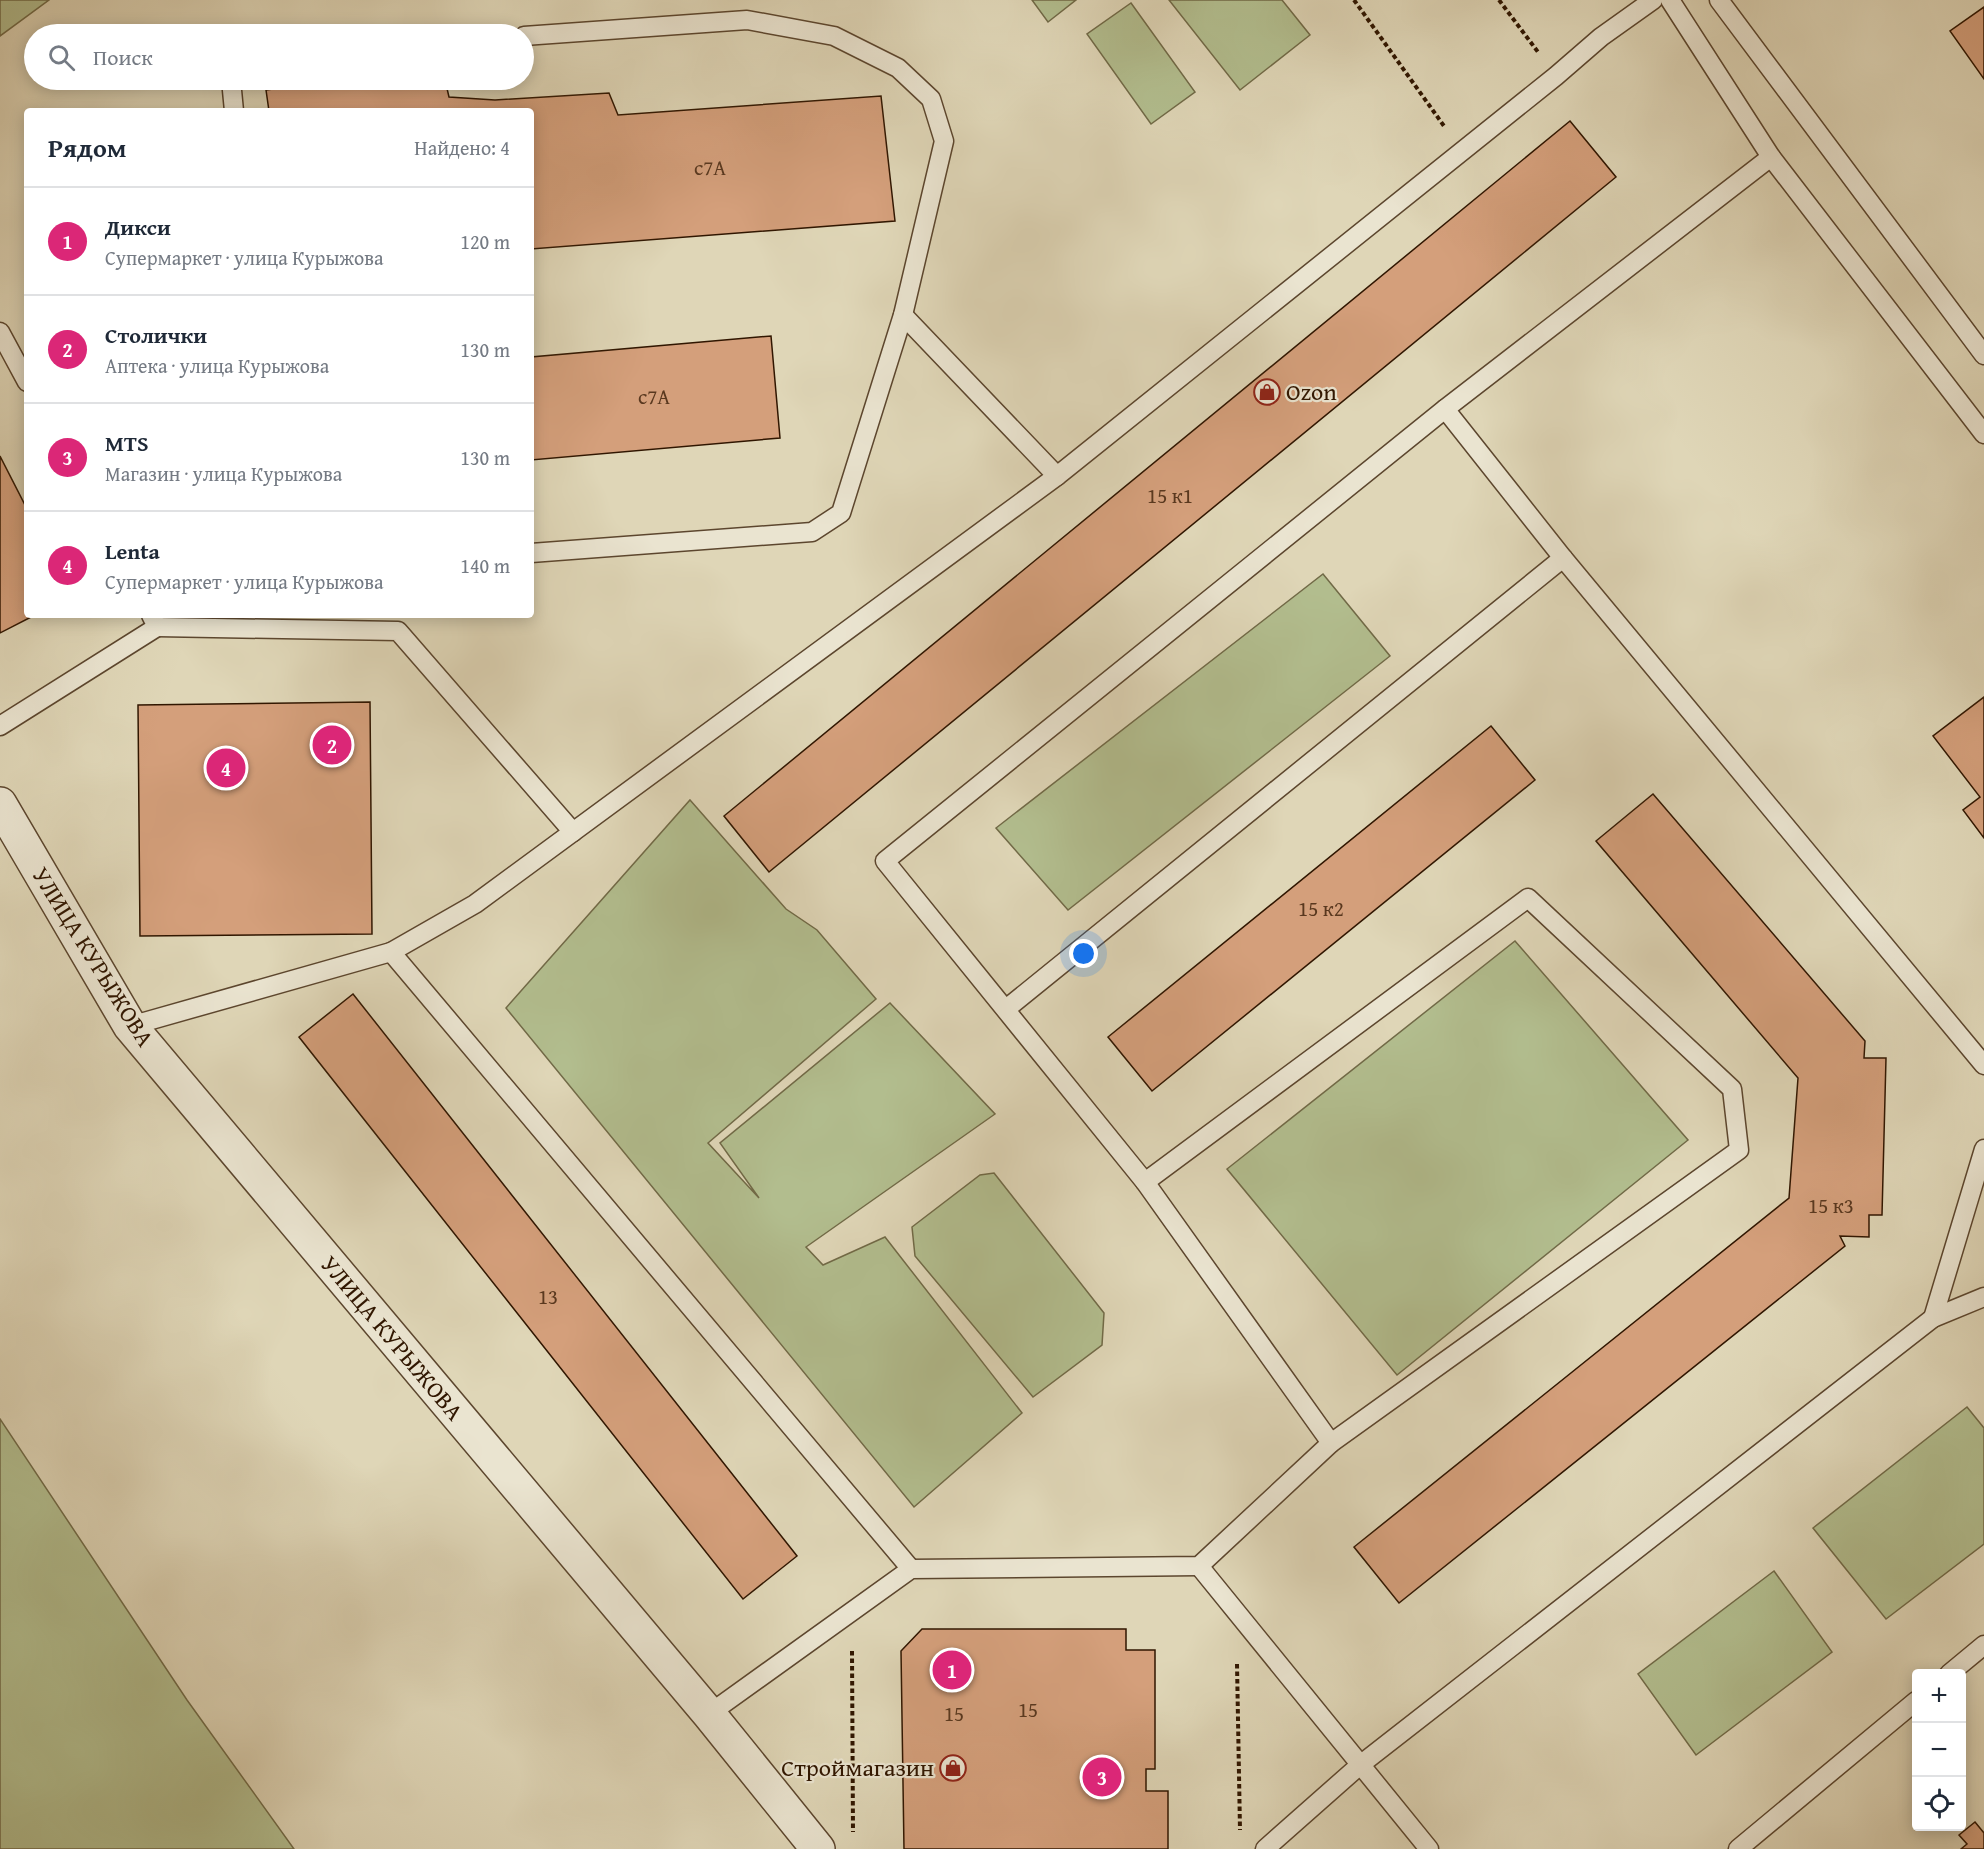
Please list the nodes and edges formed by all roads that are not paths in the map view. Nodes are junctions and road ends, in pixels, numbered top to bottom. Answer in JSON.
{"nodes":[{"id":1,"x":1653,"y":0,"type":"edge"},
{"id":2,"x":1670,"y":0,"type":"edge"},
{"id":3,"x":1719,"y":0,"type":"edge"},
{"id":4,"x":534,"y":35,"type":"edge"},
{"id":5,"x":232,"y":90,"type":"edge"},
{"id":6,"x":234,"y":108,"type":"edge"},
{"id":7,"x":1771,"y":157,"type":"junction"},
{"id":8,"x":903,"y":315,"type":"junction"},
{"id":9,"x":0,"y":332,"type":"edge"},
{"id":10,"x":1984,"y":355,"type":"edge"},
{"id":11,"x":24,"y":376,"type":"edge"},
{"id":12,"x":1445,"y":409,"type":"junction"},
{"id":13,"x":1984,"y":434,"type":"edge"},
{"id":14,"x":1057,"y":476,"type":"junction"},
{"id":15,"x":534,"y":553,"type":"edge"},
{"id":16,"x":1563,"y":558,"type":"junction"},
{"id":17,"x":154,"y":621,"type":"edge"},
{"id":18,"x":0,"y":726,"type":"edge"},
{"id":19,"x":0,"y":804,"type":"edge"},
{"id":20,"x":573,"y":832,"type":"junction"},
{"id":21,"x":391,"y":951,"type":"junction"},
{"id":22,"x":1006,"y":1009,"type":"junction"},
{"id":23,"x":130,"y":1026,"type":"junction"},
{"id":24,"x":1984,"y":1065,"type":"edge"},
{"id":25,"x":1984,"y":1149,"type":"edge"},
{"id":26,"x":1145,"y":1182,"type":"junction"},
{"id":27,"x":1984,"y":1297,"type":"edge"},
{"id":28,"x":1933,"y":1318,"type":"junction"},
{"id":29,"x":1331,"y":1443,"type":"junction"},
{"id":30,"x":1199,"y":1566,"type":"junction"},
{"id":31,"x":910,"y":1569,"type":"junction"},
{"id":32,"x":1984,"y":1645,"type":"edge"},
{"id":33,"x":1955,"y":1669,"type":"edge"},
{"id":34,"x":1912,"y":1705,"type":"edge"},
{"id":35,"x":709,"y":1714,"type":"junction"},
{"id":36,"x":1360,"y":1765,"type":"junction"},
{"id":37,"x":818,"y":1849,"type":"edge"},
{"id":38,"x":1264,"y":1849,"type":"edge"},
{"id":39,"x":1429,"y":1849,"type":"edge"},
{"id":40,"x":1738,"y":1849,"type":"edge"}],
"edges":[{"from":1,"to":14,"type":"lane"},
{"from":2,"to":7,"type":"lane"},
{"from":3,"to":10,"type":"lane"},
{"from":4,"to":8,"type":"lane"},
{"from":5,"to":6,"type":"lane"},
{"from":7,"to":12,"type":"lane"},
{"from":7,"to":13,"type":"lane"},
{"from":8,"to":14,"type":"lane"},
{"from":8,"to":15,"type":"lane"},
{"from":9,"to":11,"type":"lane"},
{"from":12,"to":16,"type":"lane"},
{"from":12,"to":22,"type":"lane"},
{"from":14,"to":20,"type":"lane"},
{"from":16,"to":22,"type":"lane"},
{"from":16,"to":24,"type":"lane"},
{"from":17,"to":18,"type":"lane"},
{"from":17,"to":20,"type":"lane"},
{"from":19,"to":23,"type":"street","name":"УЛИЦА КУРЫЖОВА"},
{"from":20,"to":21,"type":"lane"},
{"from":21,"to":23,"type":"lane"},
{"from":21,"to":31,"type":"lane"},
{"from":22,"to":26,"type":"lane"},
{"from":23,"to":35,"type":"street","name":"УЛИЦА КУРЫЖОВА"},
{"from":25,"to":28,"type":"lane"},
{"from":26,"to":29,"type":"lane"},
{"from":26,"to":29,"type":"lane"},
{"from":27,"to":28,"type":"lane"},
{"from":28,"to":36,"type":"lane"},
{"from":29,"to":30,"type":"lane"},
{"from":30,"to":31,"type":"lane"},
{"from":30,"to":36,"type":"lane"},
{"from":31,"to":35,"type":"lane"},
{"from":32,"to":33,"type":"lane"},
{"from":34,"to":40,"type":"lane"},
{"from":35,"to":37,"type":"street","name":"УЛИЦА КУРЫЖОВА"},
{"from":36,"to":38,"type":"lane"},
{"from":36,"to":39,"type":"lane"}]}
